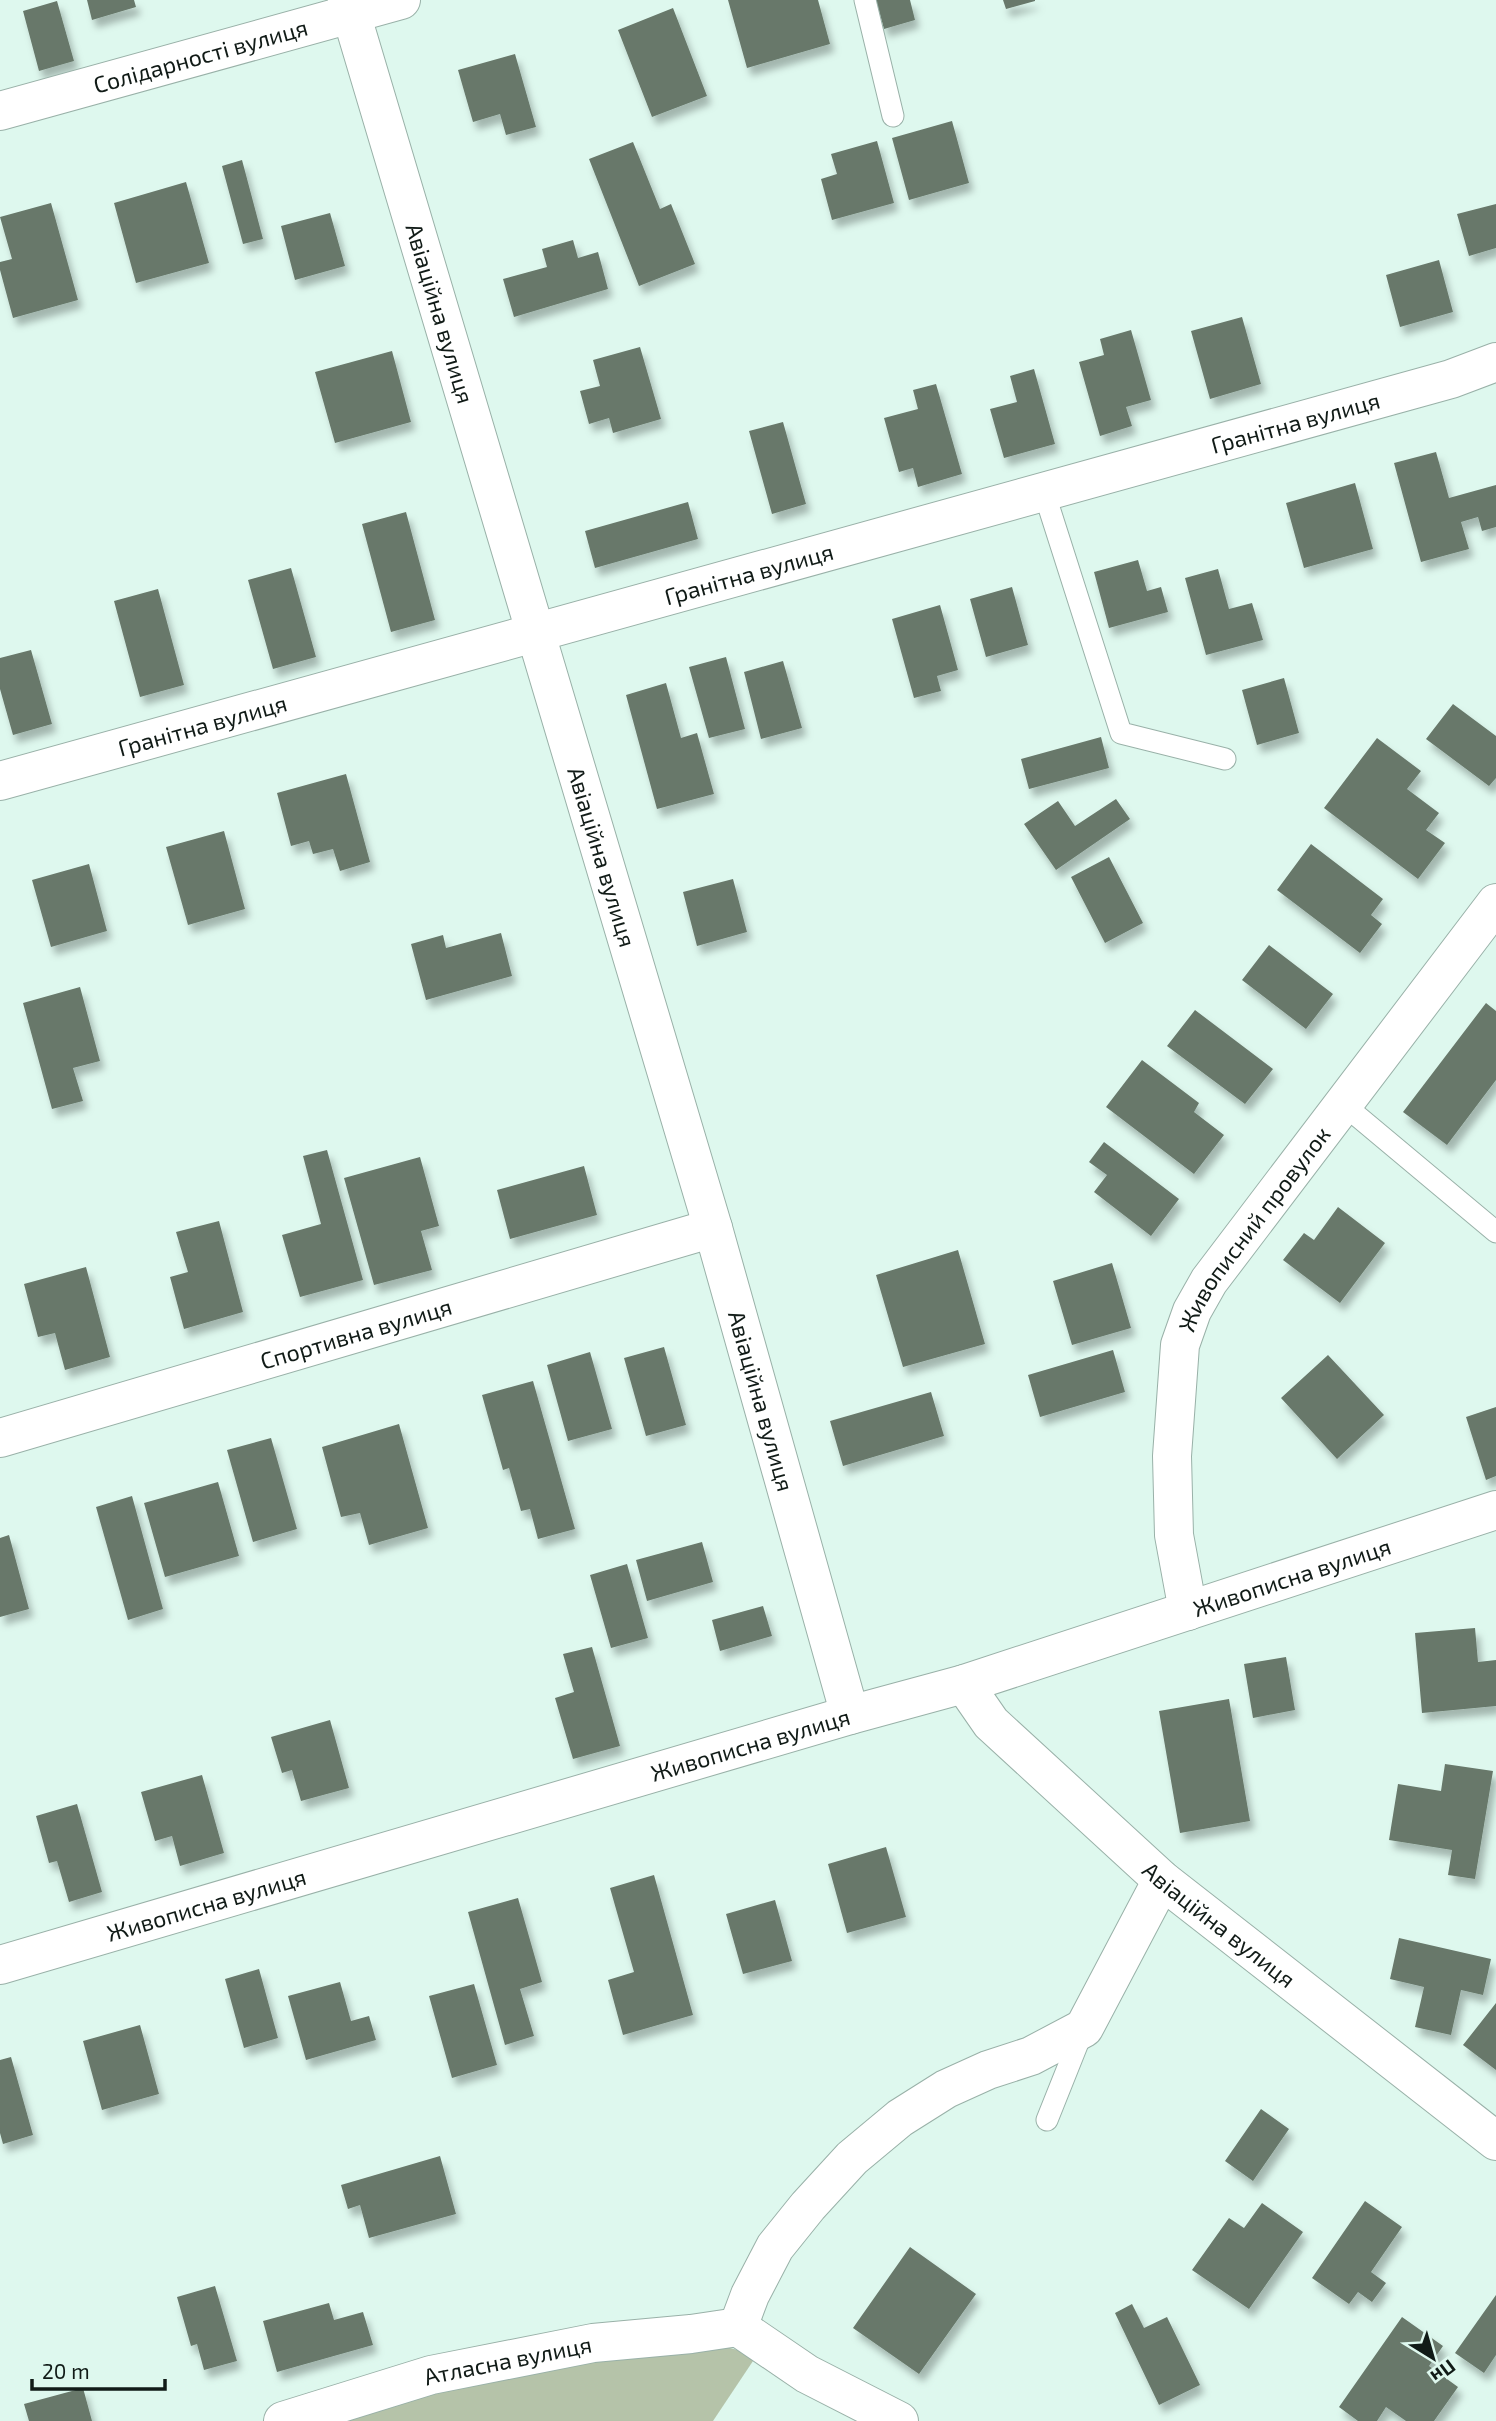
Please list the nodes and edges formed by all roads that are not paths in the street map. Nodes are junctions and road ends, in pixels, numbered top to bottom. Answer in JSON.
{"nodes":[{"id":1,"x":401,"y":0,"type":"edge"},
{"id":2,"x":865,"y":0,"type":"edge"},
{"id":3,"x":348,"y":7,"type":"edge"},
{"id":4,"x":0,"y":111,"type":"edge"},
{"id":5,"x":893,"y":116,"type":"dead end"},
{"id":6,"x":1496,"y":362,"type":"edge"},
{"id":7,"x":1044,"y":492,"type":"junction"},
{"id":8,"x":534,"y":632,"type":"junction"},
{"id":9,"x":1225,"y":759,"type":"dead end"},
{"id":10,"x":0,"y":781,"type":"edge"},
{"id":11,"x":1496,"y":903,"type":"edge"},
{"id":12,"x":1343,"y":1104,"type":"junction"},
{"id":13,"x":713,"y":1228,"type":"junction"},
{"id":14,"x":1496,"y":1232,"type":"edge"},
{"id":15,"x":0,"y":1438,"type":"edge"},
{"id":16,"x":1496,"y":1510,"type":"edge"},
{"id":17,"x":1188,"y":1611,"type":"junction"},
{"id":18,"x":964,"y":1684,"type":"junction"},
{"id":19,"x":850,"y":1715,"type":"junction"},
{"id":20,"x":1162,"y":1880,"type":"junction"},
{"id":21,"x":0,"y":1965,"type":"edge"},
{"id":22,"x":1084,"y":2028,"type":"junction"},
{"id":23,"x":1046,"y":2120,"type":"dead end"},
{"id":24,"x":1496,"y":2141,"type":"edge"},
{"id":25,"x":738,"y":2327,"type":"junction"},
{"id":26,"x":283,"y":2421,"type":"edge"},
{"id":27,"x":899,"y":2421,"type":"edge"}],
"edges":[{"from":1,"to":3,"type":"street","name":"Солідарності вулиця"},
{"from":2,"to":5,"type":"lane"},
{"from":3,"to":4,"type":"street","name":"Солідарності вулиця"},
{"from":3,"to":8,"type":"street","name":"Авіаційна вулиця"},
{"from":6,"to":7,"type":"street","name":"Гранітна вулиця"},
{"from":7,"to":8,"type":"street","name":"Гранітна вулиця"},
{"from":7,"to":9,"type":"lane"},
{"from":8,"to":10,"type":"street","name":"Гранітна вулиця"},
{"from":8,"to":13,"type":"street","name":"Авіаційна вулиця"},
{"from":11,"to":12,"type":"street","name":"Живописний провулок"},
{"from":12,"to":14,"type":"lane"},
{"from":12,"to":17,"type":"street","name":"Живописний провулок"},
{"from":13,"to":15,"type":"street","name":"Спортивна вулиця"},
{"from":13,"to":19,"type":"street","name":"Авіаційна вулиця"},
{"from":16,"to":17,"type":"street","name":"Живописна вулиця"},
{"from":17,"to":18,"type":"street","name":"Живописна вулиця"},
{"from":18,"to":19,"type":"street","name":"Живописна вулиця"},
{"from":18,"to":20,"type":"street","name":"Авіаційна вулиця"},
{"from":19,"to":21,"type":"street","name":"Живописна вулиця"},
{"from":20,"to":22,"type":"street"},
{"from":20,"to":24,"type":"street","name":"Авіаційна вулиця"},
{"from":22,"to":23,"type":"lane"},
{"from":22,"to":25,"type":"street"},
{"from":25,"to":26,"type":"street","name":"Атласна вулиця"},
{"from":25,"to":27,"type":"street"}]}
